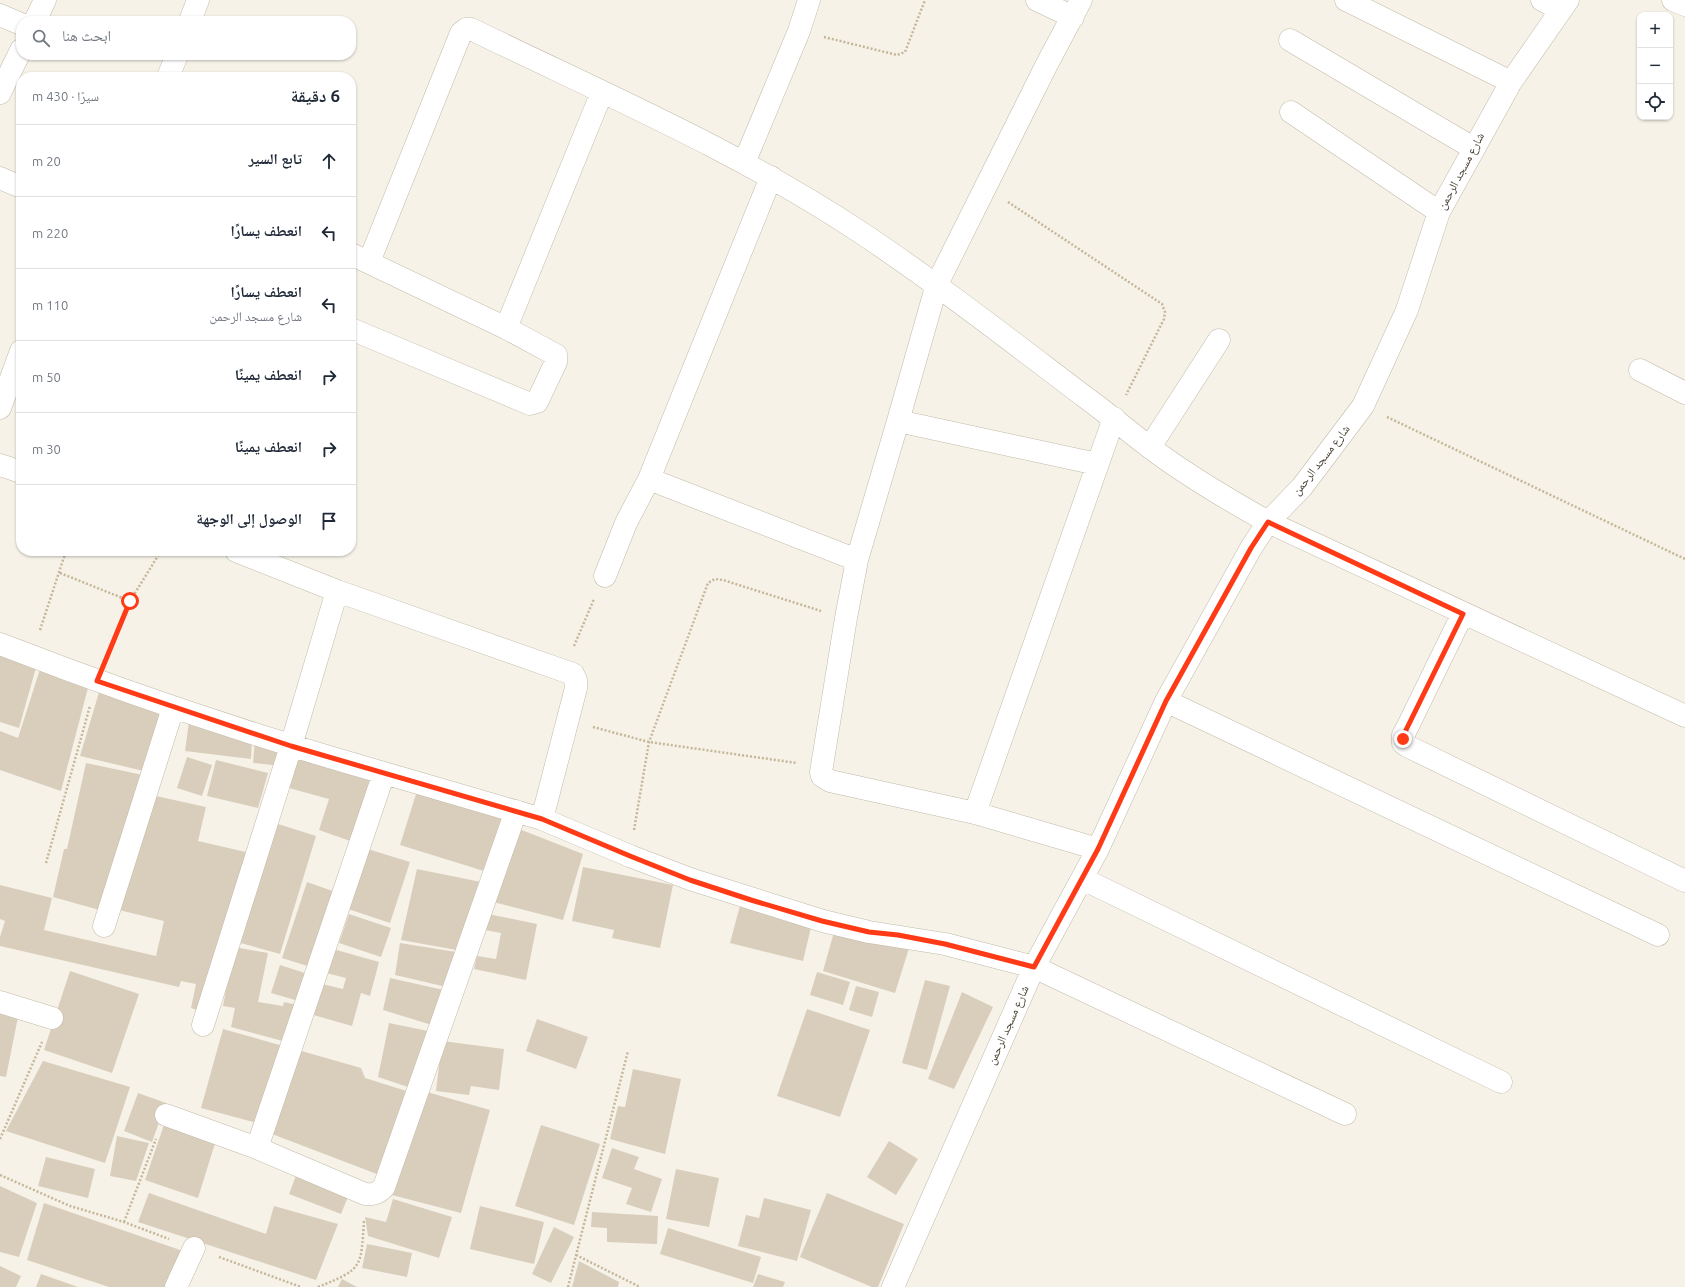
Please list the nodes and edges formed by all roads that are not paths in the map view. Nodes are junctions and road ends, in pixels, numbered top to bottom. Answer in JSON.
{"nodes":[{"id":1,"x":45,"y":0,"type":"edge"},
{"id":2,"x":198,"y":0,"type":"edge"},
{"id":3,"x":809,"y":0,"type":"edge"},
{"id":4,"x":1037,"y":0,"type":"edge"},
{"id":5,"x":1346,"y":0,"type":"edge"},
{"id":6,"x":1542,"y":0,"type":"edge"},
{"id":7,"x":1673,"y":0,"type":"edge"},
{"id":8,"x":1565,"y":5,"type":"edge"},
{"id":9,"x":1685,"y":5,"type":"edge"},
{"id":10,"x":1077,"y":8,"type":"edge"},
{"id":11,"x":0,"y":15,"type":"edge"},
{"id":12,"x":37,"y":16,"type":"edge"},
{"id":13,"x":192,"y":16,"type":"edge"},
{"id":14,"x":16,"y":22,"type":"edge"},
{"id":15,"x":1290,"y":40,"type":"dead end"},
{"id":16,"x":16,"y":60,"type":"edge"},
{"id":17,"x":175,"y":60,"type":"edge"},
{"id":18,"x":170,"y":72,"type":"edge"},
{"id":19,"x":1511,"y":82,"type":"junction"},
{"id":20,"x":602,"y":92,"type":"junction"},
{"id":21,"x":0,"y":93,"type":"edge"},
{"id":22,"x":1291,"y":112,"type":"dead end"},
{"id":23,"x":1473,"y":148,"type":"junction"},
{"id":24,"x":744,"y":162,"type":"junction"},
{"id":25,"x":772,"y":177,"type":"junction"},
{"id":26,"x":0,"y":178,"type":"edge"},
{"id":27,"x":16,"y":185,"type":"edge"},
{"id":28,"x":1439,"y":212,"type":"junction"},
{"id":29,"x":360,"y":258,"type":"edge"},
{"id":30,"x":937,"y":284,"type":"junction"},
{"id":31,"x":506,"y":328,"type":"junction"},
{"id":32,"x":356,"y":330,"type":"edge"},
{"id":33,"x":1219,"y":340,"type":"dead end"},
{"id":34,"x":16,"y":365,"type":"edge"},
{"id":35,"x":1640,"y":370,"type":"dead end"},
{"id":36,"x":1685,"y":393,"type":"edge"},
{"id":37,"x":0,"y":408,"type":"edge"},
{"id":38,"x":1114,"y":418,"type":"junction"},
{"id":39,"x":898,"y":421,"type":"junction"},
{"id":40,"x":1150,"y":447,"type":"junction"},
{"id":41,"x":0,"y":464,"type":"edge"},
{"id":42,"x":1097,"y":464,"type":"junction"},
{"id":43,"x":16,"y":470,"type":"edge"},
{"id":44,"x":649,"y":478,"type":"junction"},
{"id":45,"x":1268,"y":522,"type":"junction"},
{"id":46,"x":249,"y":556,"type":"edge"},
{"id":47,"x":857,"y":560,"type":"junction"},
{"id":48,"x":605,"y":576,"type":"road end"},
{"id":49,"x":337,"y":591,"type":"junction"},
{"id":50,"x":1463,"y":614,"type":"junction"},
{"id":51,"x":0,"y":644,"type":"edge"},
{"id":52,"x":1166,"y":701,"type":"junction"},
{"id":53,"x":173,"y":708,"type":"junction"},
{"id":54,"x":1685,"y":716,"type":"edge"},
{"id":55,"x":291,"y":746,"type":"junction"},
{"id":56,"x":384,"y":774,"type":"junction"},
{"id":57,"x":516,"y":811,"type":"junction"},
{"id":58,"x":975,"y":813,"type":"junction"},
{"id":59,"x":542,"y":819,"type":"junction"},
{"id":60,"x":1098,"y":849,"type":"junction"},
{"id":61,"x":1083,"y":880,"type":"junction"},
{"id":62,"x":1685,"y":881,"type":"edge"},
{"id":63,"x":104,"y":926,"type":"dead end"},
{"id":64,"x":1658,"y":935,"type":"dead end"},
{"id":65,"x":1034,"y":967,"type":"junction"},
{"id":66,"x":0,"y":1002,"type":"edge"},
{"id":67,"x":52,"y":1018,"type":"road end"},
{"id":68,"x":203,"y":1025,"type":"dead end"},
{"id":69,"x":1501,"y":1082,"type":"dead end"},
{"id":70,"x":166,"y":1114,"type":"road end"},
{"id":71,"x":1345,"y":1114,"type":"dead end"},
{"id":72,"x":257,"y":1148,"type":"junction"},
{"id":73,"x":194,"y":1248,"type":"road end"},
{"id":74,"x":176,"y":1287,"type":"edge"},
{"id":75,"x":893,"y":1287,"type":"edge"}],
"edges":[{"from":1,"to":12,"type":"street"},
{"from":2,"to":13,"type":"street"},
{"from":3,"to":24,"type":"street"},
{"from":4,"to":10,"type":"street"},
{"from":5,"to":19,"type":"street"},
{"from":6,"to":8,"type":"street"},
{"from":7,"to":9,"type":"street"},
{"from":8,"to":19,"type":"street","name":"شارع مسجد الرحمن"},
{"from":10,"to":30,"type":"street"},
{"from":11,"to":14,"type":"street"},
{"from":15,"to":23,"type":"street"},
{"from":16,"to":21,"type":"street"},
{"from":17,"to":18,"type":"street"},
{"from":19,"to":23,"type":"street","name":"شارع مسجد الرحمن"},
{"from":20,"to":24,"type":"street"},
{"from":20,"to":29,"type":"street"},
{"from":20,"to":31,"type":"street"},
{"from":22,"to":28,"type":"street"},
{"from":23,"to":28,"type":"street","name":"شارع مسجد الرحمن"},
{"from":24,"to":25,"type":"street"},
{"from":25,"to":30,"type":"street"},
{"from":25,"to":44,"type":"street"},
{"from":26,"to":27,"type":"street"},
{"from":28,"to":45,"type":"street","name":"شارع مسجد الرحمن"},
{"from":29,"to":31,"type":"street"},
{"from":30,"to":38,"type":"street"},
{"from":30,"to":39,"type":"street"},
{"from":31,"to":32,"type":"street"},
{"from":33,"to":40,"type":"street"},
{"from":34,"to":37,"type":"street"},
{"from":35,"to":36,"type":"street"},
{"from":38,"to":40,"type":"street"},
{"from":38,"to":42,"type":"street"},
{"from":39,"to":42,"type":"street"},
{"from":39,"to":47,"type":"street"},
{"from":40,"to":45,"type":"street"},
{"from":41,"to":43,"type":"street"},
{"from":42,"to":58,"type":"street"},
{"from":44,"to":47,"type":"street"},
{"from":44,"to":48,"type":"street"},
{"from":45,"to":50,"type":"street"},
{"from":45,"to":52,"type":"street","name":"شارع مسجد الرحمن"},
{"from":46,"to":49,"type":"street"},
{"from":47,"to":58,"type":"street"},
{"from":49,"to":55,"type":"street"},
{"from":49,"to":59,"type":"street"},
{"from":50,"to":54,"type":"street"},
{"from":50,"to":62,"type":"street"},
{"from":51,"to":53,"type":"street"},
{"from":52,"to":60,"type":"street","name":"شارع مسجد الرحمن"},
{"from":52,"to":64,"type":"street"},
{"from":53,"to":55,"type":"street"},
{"from":53,"to":63,"type":"street"},
{"from":55,"to":56,"type":"street"},
{"from":55,"to":68,"type":"street"},
{"from":56,"to":57,"type":"street"},
{"from":56,"to":72,"type":"street"},
{"from":57,"to":59,"type":"street"},
{"from":57,"to":72,"type":"street"},
{"from":58,"to":60,"type":"street"},
{"from":59,"to":65,"type":"street"},
{"from":60,"to":61,"type":"street","name":"شارع مسجد الرحمن"},
{"from":61,"to":65,"type":"street","name":"شارع مسجد الرحمن"},
{"from":61,"to":69,"type":"street"},
{"from":65,"to":71,"type":"street"},
{"from":65,"to":75,"type":"street","name":"شارع مسجد الرحمن"},
{"from":66,"to":67,"type":"street"},
{"from":70,"to":72,"type":"street"},
{"from":73,"to":74,"type":"street"}]}
